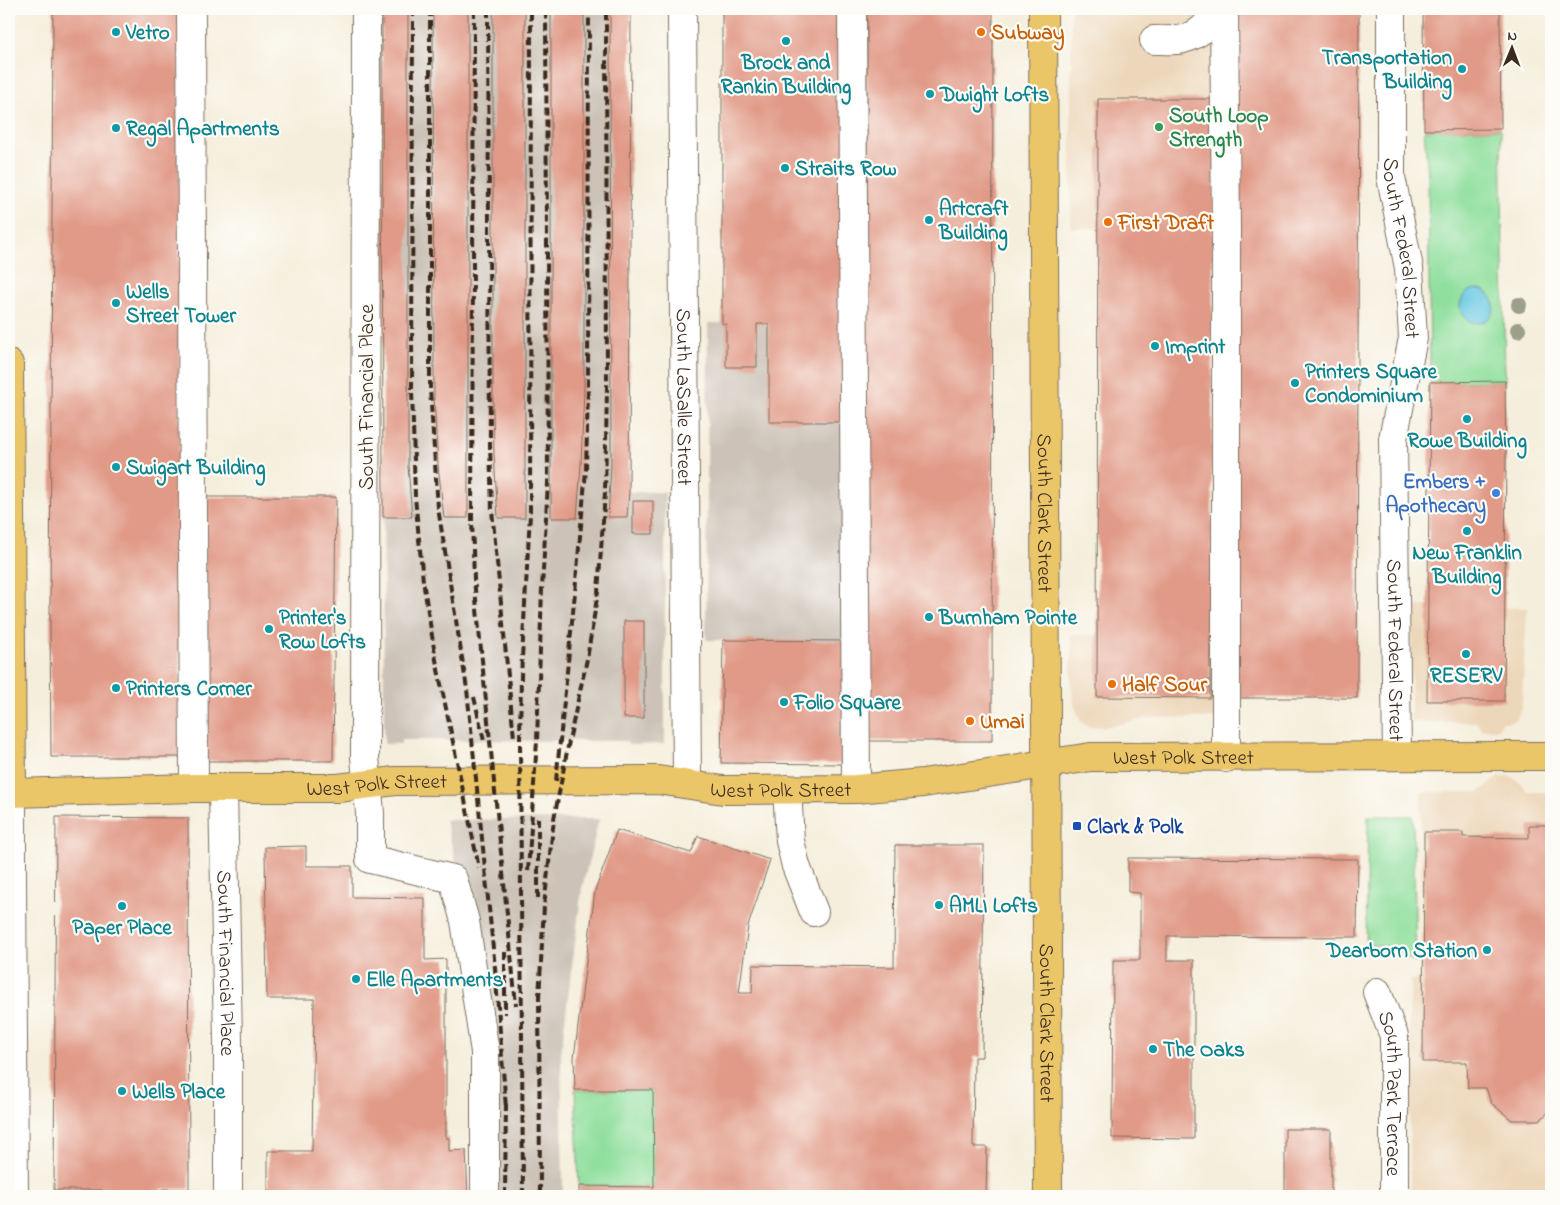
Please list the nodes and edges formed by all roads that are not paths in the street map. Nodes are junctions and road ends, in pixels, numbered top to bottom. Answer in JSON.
{"nodes":[{"id":1,"x":191,"y":9,"type":"edge"},
{"id":2,"x":366,"y":9,"type":"edge"},
{"id":3,"x":682,"y":9,"type":"edge"},
{"id":4,"x":852,"y":9,"type":"edge"},
{"id":5,"x":1043,"y":9,"type":"edge"},
{"id":6,"x":1212,"y":9,"type":"edge"},
{"id":7,"x":1224,"y":9,"type":"edge"},
{"id":8,"x":1391,"y":9,"type":"edge"},
{"id":9,"x":1154,"y":40,"type":"dead end"},
{"id":10,"x":9,"y":364,"type":"edge"},
{"id":11,"x":1397,"y":756,"type":"junction"},
{"id":12,"x":1551,"y":756,"type":"edge"},
{"id":13,"x":1226,"y":758,"type":"junction"},
{"id":14,"x":1046,"y":765,"type":"junction"},
{"id":15,"x":687,"y":784,"type":"junction"},
{"id":16,"x":367,"y":785,"type":"junction"},
{"id":17,"x":194,"y":788,"type":"junction"},
{"id":18,"x":223,"y":789,"type":"junction"},
{"id":19,"x":787,"y":789,"type":"junction"},
{"id":20,"x":856,"y":789,"type":"junction"},
{"id":21,"x":11,"y":794,"type":"edge"},
{"id":22,"x":814,"y":912,"type":"dead end"},
{"id":23,"x":1376,"y":992,"type":"dead end"},
{"id":24,"x":14,"y":1196,"type":"edge"},
{"id":25,"x":228,"y":1196,"type":"edge"},
{"id":26,"x":485,"y":1196,"type":"edge"},
{"id":27,"x":1048,"y":1196,"type":"edge"},
{"id":28,"x":1394,"y":1196,"type":"edge"}],
"edges":[{"from":1,"to":17,"type":"street"},
{"from":2,"to":16,"type":"street","name":"South Financial Place"},
{"from":3,"to":15,"type":"street","name":"South LaSalle Street"},
{"from":4,"to":20,"type":"street"},
{"from":5,"to":14,"type":"main road","name":"South Clark Street"},
{"from":6,"to":9,"type":"street"},
{"from":7,"to":13,"type":"street"},
{"from":8,"to":11,"type":"street","name":"South Federal Street"},
{"from":10,"to":21,"type":"main road"},
{"from":11,"to":12,"type":"main road","name":"West Polk Street"},
{"from":11,"to":13,"type":"main road","name":"West Polk Street"},
{"from":13,"to":14,"type":"main road","name":"West Polk Street"},
{"from":14,"to":20,"type":"main road","name":"West Polk Street"},
{"from":14,"to":27,"type":"main road","name":"South Clark Street"},
{"from":15,"to":16,"type":"main road","name":"West Polk Street"},
{"from":15,"to":19,"type":"main road","name":"West Polk Street"},
{"from":16,"to":18,"type":"main road","name":"West Polk Street"},
{"from":16,"to":26,"type":"street","name":"South Financial Place"},
{"from":17,"to":18,"type":"main road","name":"West Polk Street"},
{"from":17,"to":21,"type":"main road","name":"West Polk Street"},
{"from":18,"to":25,"type":"street","name":"South Financial Place"},
{"from":19,"to":20,"type":"main road","name":"West Polk Street"},
{"from":19,"to":22,"type":"street"},
{"from":21,"to":24,"type":"street"},
{"from":23,"to":28,"type":"street","name":"South Park Terrace"}]}
